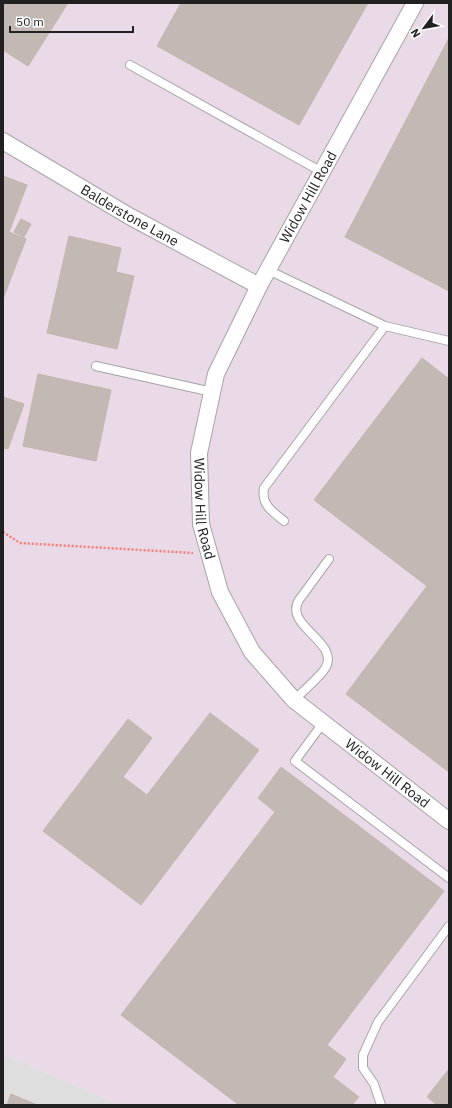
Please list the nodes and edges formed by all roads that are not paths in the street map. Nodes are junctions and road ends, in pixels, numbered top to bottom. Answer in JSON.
{"nodes":[{"id":1,"x":415,"y":3,"type":"edge"},
{"id":2,"x":130,"y":65,"type":"dead end"},
{"id":3,"x":3,"y":141,"type":"edge"},
{"id":4,"x":322,"y":172,"type":"junction"},
{"id":5,"x":268,"y":270,"type":"junction"},
{"id":6,"x":259,"y":286,"type":"junction"},
{"id":7,"x":385,"y":326,"type":"junction"},
{"id":8,"x":449,"y":341,"type":"edge"},
{"id":9,"x":96,"y":366,"type":"dead end"},
{"id":10,"x":212,"y":392,"type":"junction"},
{"id":11,"x":284,"y":521,"type":"dead end"},
{"id":12,"x":329,"y":558,"type":"dead end"},
{"id":13,"x":294,"y":700,"type":"junction"},
{"id":14,"x":323,"y":723,"type":"junction"},
{"id":15,"x":449,"y":821,"type":"edge"},
{"id":16,"x":449,"y":878,"type":"edge"},
{"id":17,"x":449,"y":926,"type":"edge"},
{"id":18,"x":381,"y":1105,"type":"edge"}],
"edges":[{"from":1,"to":4,"type":"street","name":"Widow Hill Road"},
{"from":2,"to":4,"type":"lane"},
{"from":3,"to":6,"type":"street","name":"Balderstone Lane"},
{"from":4,"to":5,"type":"street","name":"Widow Hill Road"},
{"from":5,"to":6,"type":"street","name":"Widow Hill Road"},
{"from":5,"to":7,"type":"lane"},
{"from":6,"to":10,"type":"street","name":"Widow Hill Road"},
{"from":7,"to":8,"type":"lane"},
{"from":7,"to":11,"type":"lane"},
{"from":9,"to":10,"type":"lane"},
{"from":10,"to":13,"type":"street","name":"Widow Hill Road"},
{"from":12,"to":13,"type":"lane"},
{"from":13,"to":14,"type":"street","name":"Widow Hill Road"},
{"from":14,"to":15,"type":"street","name":"Widow Hill Road"},
{"from":14,"to":16,"type":"lane"},
{"from":17,"to":18,"type":"lane"}]}
